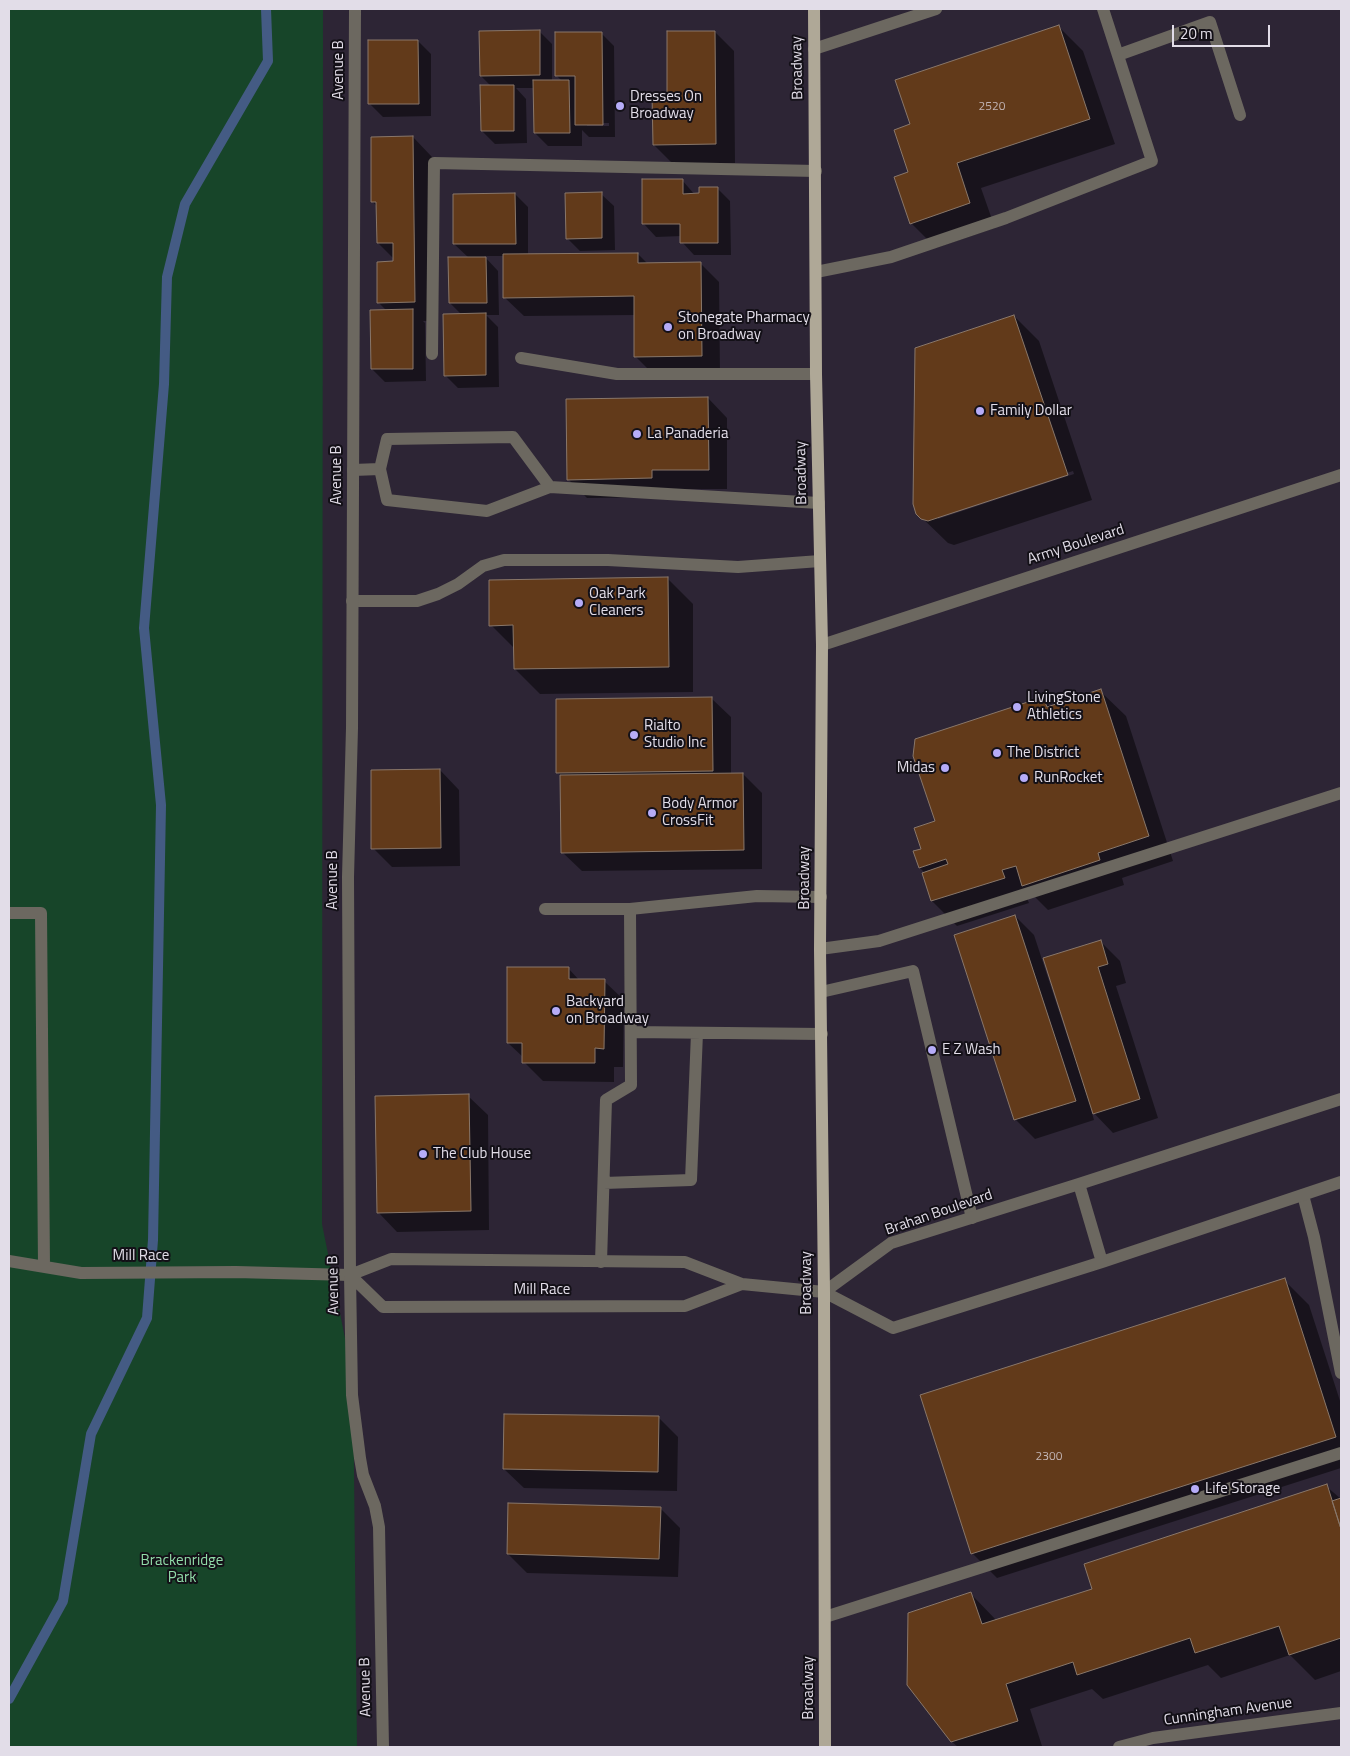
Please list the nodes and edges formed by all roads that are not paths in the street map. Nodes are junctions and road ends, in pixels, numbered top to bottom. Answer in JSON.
{"nodes":[{"id":1,"x":355,"y":9,"type":"edge"},
{"id":2,"x":814,"y":9,"type":"edge"},
{"id":3,"x":936,"y":9,"type":"edge"},
{"id":4,"x":1103,"y":9,"type":"edge"},
{"id":5,"x":814,"y":49,"type":"junction"},
{"id":6,"x":1118,"y":55,"type":"junction"},
{"id":7,"x":1240,"y":115,"type":"dead end"},
{"id":8,"x":816,"y":171,"type":"junction"},
{"id":9,"x":816,"y":272,"type":"junction"},
{"id":10,"x":432,"y":354,"type":"dead end"},
{"id":11,"x":521,"y":358,"type":"dead end"},
{"id":12,"x":816,"y":374,"type":"junction"},
{"id":13,"x":380,"y":469,"type":"junction"},
{"id":14,"x":353,"y":470,"type":"junction"},
{"id":15,"x":1341,"y":475,"type":"edge"},
{"id":16,"x":550,"y":487,"type":"junction"},
{"id":17,"x":819,"y":503,"type":"junction"},
{"id":18,"x":820,"y":561,"type":"junction"},
{"id":19,"x":352,"y":601,"type":"junction"},
{"id":20,"x":822,"y":645,"type":"junction"},
{"id":21,"x":1341,"y":793,"type":"edge"},
{"id":22,"x":821,"y":897,"type":"junction"},
{"id":23,"x":545,"y":909,"type":"dead end"},
{"id":24,"x":630,"y":909,"type":"junction"},
{"id":25,"x":9,"y":913,"type":"edge"},
{"id":26,"x":820,"y":949,"type":"junction"},
{"id":27,"x":821,"y":992,"type":"junction"},
{"id":28,"x":631,"y":1032,"type":"junction"},
{"id":29,"x":697,"y":1033,"type":"junction"},
{"id":30,"x":822,"y":1034,"type":"junction"},
{"id":31,"x":1341,"y":1099,"type":"edge"},
{"id":32,"x":1341,"y":1182,"type":"edge"},
{"id":33,"x":604,"y":1183,"type":"junction"},
{"id":34,"x":1079,"y":1184,"type":"junction"},
{"id":35,"x":1302,"y":1195,"type":"junction"},
{"id":36,"x":972,"y":1218,"type":"junction"},
{"id":37,"x":9,"y":1261,"type":"edge"},
{"id":38,"x":601,"y":1262,"type":"junction"},
{"id":39,"x":1102,"y":1262,"type":"junction"},
{"id":40,"x":44,"y":1266,"type":"junction"},
{"id":41,"x":350,"y":1275,"type":"junction"},
{"id":42,"x":742,"y":1284,"type":"junction"},
{"id":43,"x":824,"y":1292,"type":"junction"},
{"id":44,"x":1337,"y":1334,"type":"edge"},
{"id":45,"x":1341,"y":1373,"type":"edge"},
{"id":46,"x":1341,"y":1453,"type":"edge"},
{"id":47,"x":825,"y":1617,"type":"junction"},
{"id":48,"x":1341,"y":1713,"type":"edge"},
{"id":49,"x":383,"y":1747,"type":"edge"},
{"id":50,"x":825,"y":1747,"type":"edge"},
{"id":51,"x":1119,"y":1747,"type":"edge"}],
"edges":[{"from":1,"to":14,"type":"street","name":"Avenue B"},
{"from":2,"to":5,"type":"main road","name":"Broadway"},
{"from":3,"to":5,"type":"street"},
{"from":4,"to":6,"type":"street"},
{"from":5,"to":8,"type":"main road","name":"Broadway"},
{"from":6,"to":7,"type":"street"},
{"from":6,"to":9,"type":"street"},
{"from":8,"to":9,"type":"main road","name":"Broadway"},
{"from":8,"to":10,"type":"street"},
{"from":9,"to":12,"type":"main road","name":"Broadway"},
{"from":11,"to":12,"type":"street"},
{"from":12,"to":17,"type":"main road","name":"Broadway"},
{"from":13,"to":14,"type":"street"},
{"from":13,"to":16,"type":"street"},
{"from":13,"to":16,"type":"street"},
{"from":14,"to":19,"type":"street","name":"Avenue B"},
{"from":15,"to":20,"type":"street","name":"Army Boulevard"},
{"from":16,"to":17,"type":"street"},
{"from":17,"to":18,"type":"main road","name":"Broadway"},
{"from":18,"to":19,"type":"street"},
{"from":18,"to":20,"type":"main road","name":"Broadway"},
{"from":19,"to":41,"type":"street","name":"Avenue B"},
{"from":20,"to":22,"type":"main road","name":"Broadway"},
{"from":21,"to":26,"type":"street"},
{"from":22,"to":24,"type":"street"},
{"from":22,"to":26,"type":"main road","name":"Broadway"},
{"from":23,"to":24,"type":"street"},
{"from":24,"to":28,"type":"street"},
{"from":25,"to":40,"type":"street"},
{"from":26,"to":27,"type":"main road","name":"Broadway"},
{"from":27,"to":30,"type":"main road","name":"Broadway"},
{"from":27,"to":36,"type":"street"},
{"from":28,"to":29,"type":"street"},
{"from":28,"to":33,"type":"street"},
{"from":29,"to":30,"type":"street"},
{"from":29,"to":33,"type":"street"},
{"from":30,"to":43,"type":"main road","name":"Broadway"},
{"from":31,"to":34,"type":"street","name":"Brahan Boulevard"},
{"from":32,"to":35,"type":"street"},
{"from":33,"to":38,"type":"street"},
{"from":34,"to":36,"type":"street","name":"Brahan Boulevard"},
{"from":34,"to":39,"type":"street"},
{"from":35,"to":39,"type":"street"},
{"from":35,"to":44,"type":"street"},
{"from":36,"to":43,"type":"street","name":"Brahan Boulevard"},
{"from":37,"to":40,"type":"street","name":"Mill Race"},
{"from":38,"to":41,"type":"street","name":"Mill Race"},
{"from":38,"to":42,"type":"street","name":"Mill Race"},
{"from":39,"to":43,"type":"street"},
{"from":40,"to":41,"type":"street","name":"Mill Race"},
{"from":41,"to":42,"type":"street","name":"Mill Race"},
{"from":41,"to":49,"type":"street","name":"Avenue B"},
{"from":42,"to":43,"type":"street","name":"Mill Race"},
{"from":43,"to":47,"type":"main road","name":"Broadway"},
{"from":44,"to":45,"type":"street"},
{"from":46,"to":47,"type":"street"},
{"from":47,"to":50,"type":"main road","name":"Broadway"},
{"from":48,"to":51,"type":"street","name":"Cunningham Avenue"}]}
